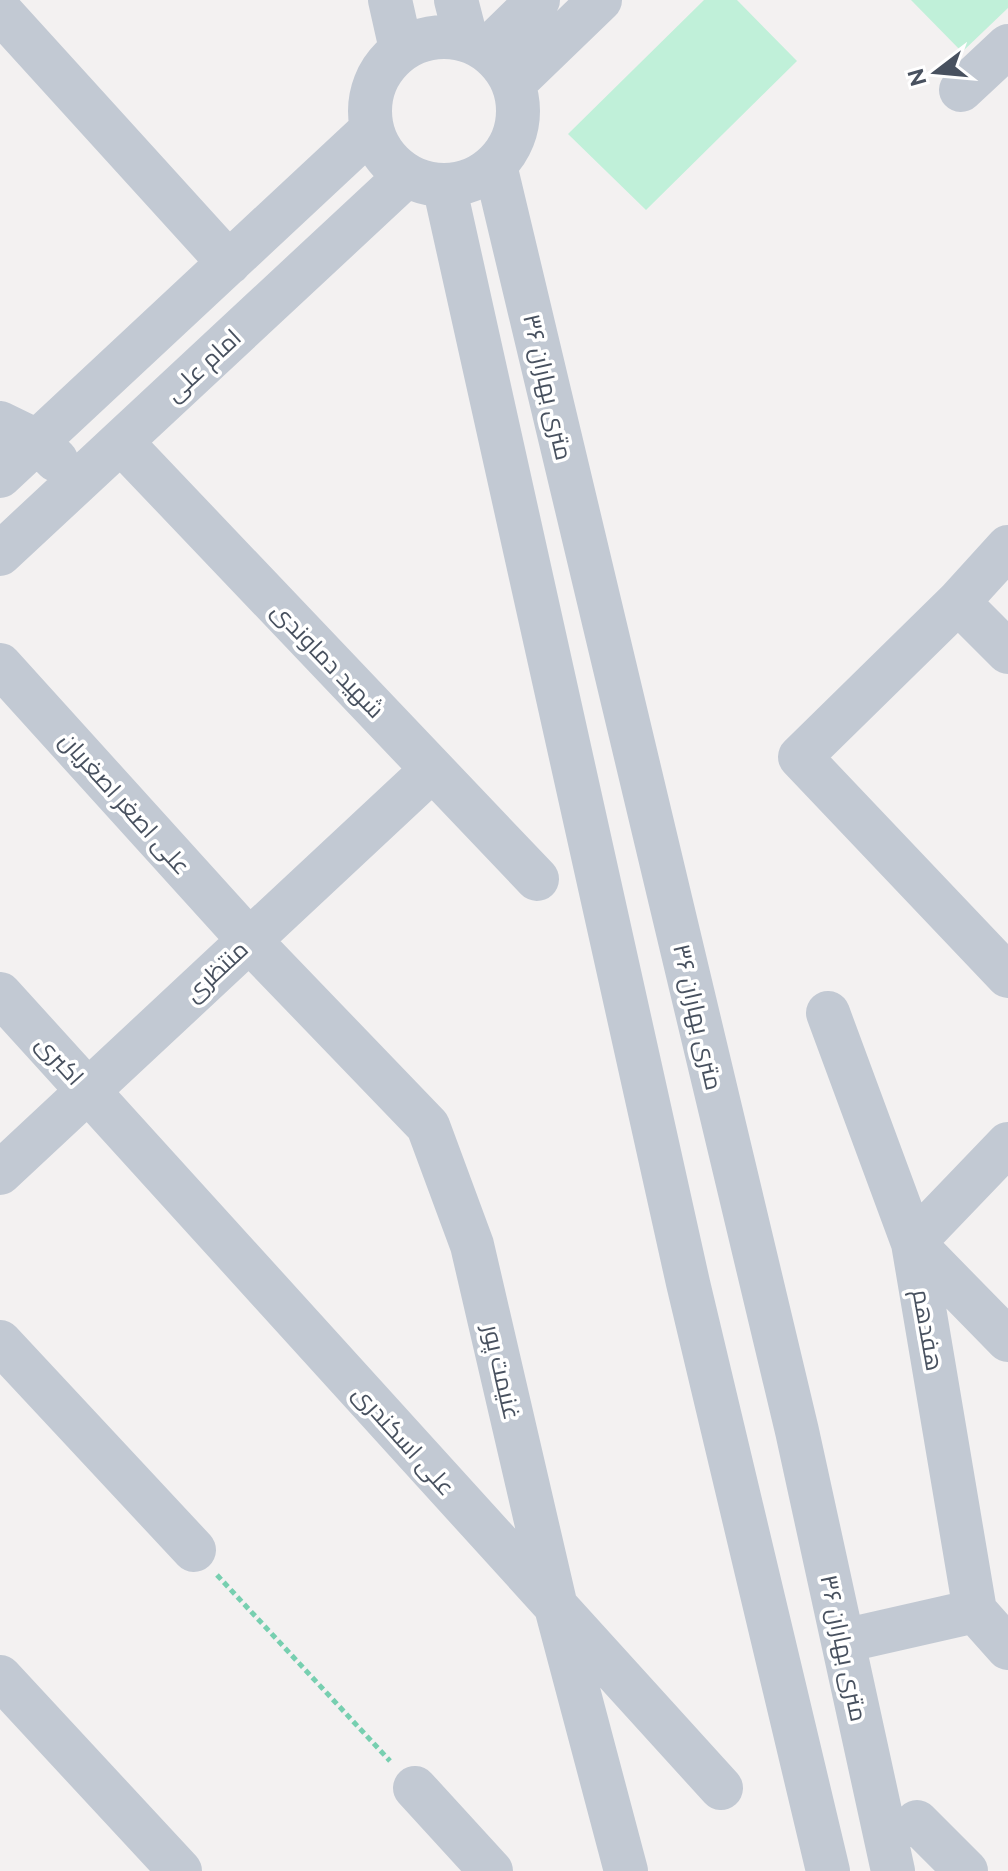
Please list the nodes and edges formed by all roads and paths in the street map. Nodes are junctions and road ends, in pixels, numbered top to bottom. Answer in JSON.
{"nodes":[{"id":1,"x":390,"y":0,"type":"edge"},
{"id":2,"x":538,"y":0,"type":"edge"},
{"id":3,"x":600,"y":0,"type":"edge"},
{"id":4,"x":0,"y":11,"type":"edge"},
{"id":5,"x":470,"y":30,"type":"edge"},
{"id":6,"x":1008,"y":46,"type":"edge"},
{"id":7,"x":401,"y":49,"type":"junction"},
{"id":8,"x":513,"y":84,"type":"junction"},
{"id":9,"x":961,"y":90,"type":"dead end"},
{"id":10,"x":372,"y":129,"type":"junction"},
{"id":11,"x":495,"y":165,"type":"junction"},
{"id":12,"x":425,"y":180,"type":"junction"},
{"id":13,"x":229,"y":263,"type":"junction"},
{"id":14,"x":19,"y":432,"type":"edge"},
{"id":15,"x":121,"y":442,"type":"junction"},
{"id":16,"x":0,"y":476,"type":"edge"},
{"id":17,"x":77,"y":482,"type":"junction"},
{"id":18,"x":40,"y":517,"type":"junction"},
{"id":19,"x":1008,"y":547,"type":"edge"},
{"id":20,"x":0,"y":554,"type":"edge"},
{"id":21,"x":958,"y":602,"type":"junction"},
{"id":22,"x":1008,"y":652,"type":"edge"},
{"id":23,"x":0,"y":665,"type":"edge"},
{"id":24,"x":432,"y":770,"type":"junction"},
{"id":25,"x":537,"y":879,"type":"dead end"},
{"id":26,"x":249,"y":940,"type":"junction"},
{"id":27,"x":1008,"y":976,"type":"edge"},
{"id":28,"x":0,"y":994,"type":"edge"},
{"id":29,"x":828,"y":1013,"type":"dead end"},
{"id":30,"x":88,"y":1091,"type":"junction"},
{"id":31,"x":1008,"y":1144,"type":"edge"},
{"id":32,"x":0,"y":1173,"type":"edge"},
{"id":33,"x":913,"y":1243,"type":"junction"},
{"id":34,"x":1008,"y":1340,"type":"edge"},
{"id":35,"x":0,"y":1342,"type":"edge"},
{"id":36,"x":194,"y":1550,"type":"joint"},
{"id":37,"x":556,"y":1607,"type":"junction"},
{"id":38,"x":997,"y":1631,"type":"edge"},
{"id":39,"x":843,"y":1641,"type":"junction"},
{"id":40,"x":0,"y":1677,"type":"edge"},
{"id":41,"x":415,"y":1788,"type":"joint"},
{"id":42,"x":721,"y":1788,"type":"dead end"},
{"id":43,"x":917,"y":1822,"type":"dead end"},
{"id":44,"x":180,"y":1871,"type":"edge"},
{"id":45,"x":491,"y":1871,"type":"edge"},
{"id":46,"x":626,"y":1871,"type":"edge"},
{"id":47,"x":828,"y":1871,"type":"edge"},
{"id":48,"x":893,"y":1871,"type":"edge"},
{"id":49,"x":966,"y":1871,"type":"edge"}],
"edges":[{"from":1,"to":7,"type":"street"},
{"from":2,"to":5,"type":"street"},
{"from":3,"to":8,"type":"street"},
{"from":4,"to":13,"type":"street"},
{"from":5,"to":7,"type":"street"},
{"from":5,"to":8,"type":"street"},
{"from":6,"to":9,"type":"street"},
{"from":7,"to":10,"type":"street"},
{"from":8,"to":11,"type":"street"},
{"from":10,"to":12,"type":"street"},
{"from":10,"to":13,"type":"street"},
{"from":11,"to":12,"type":"street"},
{"from":11,"to":39,"type":"street","name":"۳۶ متری بهاران"},
{"from":12,"to":15,"type":"street","name":"امام علی"},
{"from":12,"to":47,"type":"street"},
{"from":13,"to":14,"type":"street"},
{"from":14,"to":16,"type":"street"},
{"from":14,"to":17,"type":"street"},
{"from":15,"to":17,"type":"street","name":"امام علی"},
{"from":15,"to":24,"type":"street","name":"شهید دماوندی"},
{"from":16,"to":18,"type":"street"},
{"from":17,"to":18,"type":"street","name":"امام علی"},
{"from":18,"to":20,"type":"street","name":"امام علی"},
{"from":19,"to":21,"type":"street"},
{"from":21,"to":22,"type":"street"},
{"from":21,"to":27,"type":"street"},
{"from":23,"to":26,"type":"street","name":"علی اصغر اصغریان"},
{"from":24,"to":25,"type":"street","name":"شهید دماوندی"},
{"from":24,"to":26,"type":"street","name":"منتظری"},
{"from":26,"to":30,"type":"street","name":"منتظری"},
{"from":26,"to":37,"type":"street","name":"غنیمت پور"},
{"from":28,"to":30,"type":"street","name":"اکبری"},
{"from":29,"to":33,"type":"street","name":"هفدهم"},
{"from":30,"to":32,"type":"street","name":"منتظری"},
{"from":30,"to":37,"type":"street","name":"علی اسکندری"},
{"from":31,"to":33,"type":"street"},
{"from":33,"to":34,"type":"street"},
{"from":33,"to":38,"type":"street","name":"هفدهم"},
{"from":35,"to":36,"type":"street"},
{"from":36,"to":41,"type":"path"},
{"from":37,"to":42,"type":"street","name":"علی اسکندری"},
{"from":37,"to":46,"type":"street","name":"غنیمت پور"},
{"from":38,"to":39,"type":"street"},
{"from":39,"to":48,"type":"street","name":"۳۶ متری بهاران"},
{"from":40,"to":44,"type":"street"},
{"from":41,"to":45,"type":"street"},
{"from":43,"to":49,"type":"street"}]}
